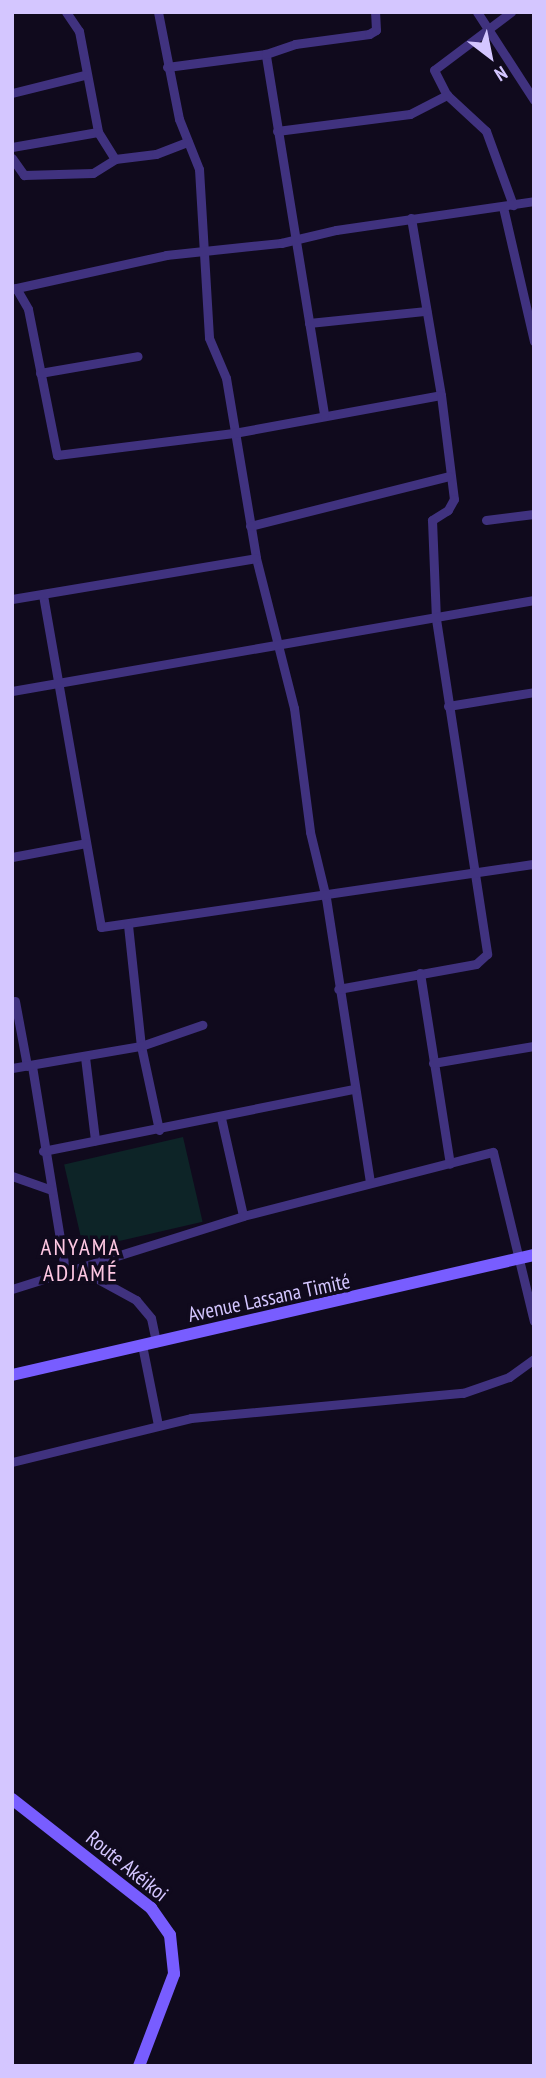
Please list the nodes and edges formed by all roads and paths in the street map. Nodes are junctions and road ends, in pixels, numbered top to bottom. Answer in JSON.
{"nodes":[{"id":1,"x":66,"y":12,"type":"edge"},
{"id":2,"x":158,"y":12,"type":"edge"},
{"id":3,"x":375,"y":12,"type":"edge"},
{"id":4,"x":477,"y":12,"type":"edge"},
{"id":5,"x":511,"y":12,"type":"edge"},
{"id":6,"x":486,"y":28,"type":"junction"},
{"id":7,"x":266,"y":54,"type":"junction"},
{"id":8,"x":167,"y":67,"type":"junction"},
{"id":9,"x":84,"y":75,"type":"junction"},
{"id":10,"x":12,"y":93,"type":"edge"},
{"id":11,"x":447,"y":95,"type":"junction"},
{"id":12,"x":534,"y":100,"type":"edge"},
{"id":13,"x":277,"y":131,"type":"junction"},
{"id":14,"x":98,"y":132,"type":"junction"},
{"id":15,"x":188,"y":142,"type":"junction"},
{"id":16,"x":12,"y":147,"type":"edge"},
{"id":17,"x":12,"y":159,"type":"edge"},
{"id":18,"x":115,"y":159,"type":"junction"},
{"id":19,"x":534,"y":201,"type":"edge"},
{"id":20,"x":508,"y":206,"type":"junction"},
{"id":21,"x":411,"y":218,"type":"junction"},
{"id":22,"x":295,"y":240,"type":"junction"},
{"id":23,"x":206,"y":253,"type":"junction"},
{"id":24,"x":14,"y":288,"type":"edge"},
{"id":25,"x":426,"y":311,"type":"junction"},
{"id":26,"x":309,"y":323,"type":"junction"},
{"id":27,"x":534,"y":341,"type":"edge"},
{"id":28,"x":138,"y":356,"type":"dead end"},
{"id":29,"x":40,"y":373,"type":"junction"},
{"id":30,"x":441,"y":396,"type":"junction"},
{"id":31,"x":324,"y":414,"type":"junction"},
{"id":32,"x":234,"y":433,"type":"junction"},
{"id":33,"x":449,"y":476,"type":"junction"},
{"id":34,"x":534,"y":514,"type":"edge"},
{"id":35,"x":486,"y":520,"type":"dead end"},
{"id":36,"x":250,"y":526,"type":"junction"},
{"id":37,"x":256,"y":558,"type":"junction"},
{"id":38,"x":43,"y":595,"type":"junction"},
{"id":39,"x":12,"y":599,"type":"edge"},
{"id":40,"x":534,"y":600,"type":"edge"},
{"id":41,"x":436,"y":619,"type":"junction"},
{"id":42,"x":281,"y":647,"type":"junction"},
{"id":43,"x":58,"y":684,"type":"junction"},
{"id":44,"x":12,"y":691,"type":"edge"},
{"id":45,"x":534,"y":692,"type":"edge"},
{"id":46,"x":448,"y":706,"type":"junction"},
{"id":47,"x":86,"y":844,"type":"junction"},
{"id":48,"x":12,"y":857,"type":"edge"},
{"id":49,"x":534,"y":864,"type":"edge"},
{"id":50,"x":474,"y":873,"type":"junction"},
{"id":51,"x":326,"y":898,"type":"junction"},
{"id":52,"x":128,"y":925,"type":"junction"},
{"id":53,"x":420,"y":974,"type":"junction"},
{"id":54,"x":338,"y":989,"type":"junction"},
{"id":55,"x":15,"y":1001,"type":"dead end"},
{"id":56,"x":202,"y":1025,"type":"dead end"},
{"id":57,"x":142,"y":1046,"type":"junction"},
{"id":58,"x":534,"y":1046,"type":"edge"},
{"id":59,"x":85,"y":1057,"type":"junction"},
{"id":60,"x":433,"y":1063,"type":"junction"},
{"id":61,"x":29,"y":1066,"type":"junction"},
{"id":62,"x":12,"y":1068,"type":"edge"},
{"id":63,"x":354,"y":1089,"type":"junction"},
{"id":64,"x":221,"y":1118,"type":"junction"},
{"id":65,"x":159,"y":1130,"type":"junction"},
{"id":66,"x":95,"y":1140,"type":"junction"},
{"id":67,"x":43,"y":1151,"type":"junction"},
{"id":68,"x":450,"y":1164,"type":"junction"},
{"id":69,"x":12,"y":1176,"type":"edge"},
{"id":70,"x":370,"y":1181,"type":"junction"},
{"id":71,"x":52,"y":1190,"type":"junction"},
{"id":72,"x":243,"y":1216,"type":"junction"},
{"id":73,"x":534,"y":1255,"type":"edge"},
{"id":74,"x":518,"y":1260,"type":"junction"},
{"id":75,"x":65,"y":1270,"type":"junction"},
{"id":76,"x":12,"y":1289,"type":"edge"},
{"id":77,"x":534,"y":1321,"type":"edge"},
{"id":78,"x":156,"y":1342,"type":"junction"},
{"id":79,"x":142,"y":1345,"type":"junction"},
{"id":80,"x":534,"y":1359,"type":"edge"},
{"id":81,"x":12,"y":1375,"type":"edge"},
{"id":82,"x":158,"y":1425,"type":"junction"},
{"id":83,"x":12,"y":1462,"type":"edge"},
{"id":84,"x":12,"y":1799,"type":"edge"},
{"id":85,"x":139,"y":2066,"type":"edge"}],
"edges":[{"from":1,"to":9,"type":"street"},
{"from":2,"to":8,"type":"street"},
{"from":3,"to":7,"type":"street"},
{"from":4,"to":6,"type":"street"},
{"from":5,"to":6,"type":"street"},
{"from":6,"to":11,"type":"street"},
{"from":6,"to":12,"type":"street"},
{"from":7,"to":8,"type":"street"},
{"from":7,"to":13,"type":"street"},
{"from":8,"to":15,"type":"street"},
{"from":9,"to":10,"type":"street"},
{"from":9,"to":14,"type":"street"},
{"from":11,"to":13,"type":"street"},
{"from":11,"to":20,"type":"street"},
{"from":13,"to":22,"type":"street"},
{"from":14,"to":16,"type":"street"},
{"from":14,"to":18,"type":"street"},
{"from":15,"to":18,"type":"street"},
{"from":15,"to":23,"type":"street"},
{"from":17,"to":18,"type":"street"},
{"from":19,"to":20,"type":"street"},
{"from":20,"to":21,"type":"street"},
{"from":20,"to":27,"type":"street"},
{"from":21,"to":22,"type":"street"},
{"from":21,"to":25,"type":"street"},
{"from":22,"to":23,"type":"street"},
{"from":22,"to":26,"type":"street"},
{"from":23,"to":24,"type":"street"},
{"from":23,"to":32,"type":"street"},
{"from":24,"to":29,"type":"street"},
{"from":25,"to":26,"type":"street"},
{"from":25,"to":30,"type":"street"},
{"from":26,"to":31,"type":"street"},
{"from":28,"to":29,"type":"street"},
{"from":29,"to":32,"type":"street"},
{"from":30,"to":31,"type":"street"},
{"from":30,"to":33,"type":"street"},
{"from":31,"to":32,"type":"street"},
{"from":32,"to":36,"type":"street"},
{"from":33,"to":36,"type":"street"},
{"from":33,"to":41,"type":"street"},
{"from":34,"to":35,"type":"street"},
{"from":36,"to":37,"type":"street"},
{"from":37,"to":38,"type":"street"},
{"from":37,"to":42,"type":"street"},
{"from":38,"to":39,"type":"street"},
{"from":38,"to":43,"type":"street"},
{"from":40,"to":41,"type":"street"},
{"from":41,"to":42,"type":"street"},
{"from":41,"to":46,"type":"street"},
{"from":42,"to":43,"type":"street"},
{"from":42,"to":51,"type":"street"},
{"from":43,"to":44,"type":"street"},
{"from":43,"to":47,"type":"street"},
{"from":45,"to":46,"type":"street"},
{"from":46,"to":50,"type":"street"},
{"from":47,"to":48,"type":"street"},
{"from":47,"to":52,"type":"street"},
{"from":49,"to":50,"type":"street"},
{"from":50,"to":51,"type":"street"},
{"from":50,"to":53,"type":"street"},
{"from":51,"to":52,"type":"street"},
{"from":51,"to":54,"type":"street"},
{"from":52,"to":57,"type":"street"},
{"from":53,"to":54,"type":"street"},
{"from":53,"to":60,"type":"street"},
{"from":54,"to":63,"type":"street"},
{"from":55,"to":61,"type":"street"},
{"from":56,"to":57,"type":"street"},
{"from":57,"to":59,"type":"street"},
{"from":57,"to":65,"type":"street"},
{"from":58,"to":60,"type":"street"},
{"from":59,"to":61,"type":"street"},
{"from":59,"to":66,"type":"street"},
{"from":60,"to":68,"type":"street"},
{"from":61,"to":62,"type":"street"},
{"from":61,"to":67,"type":"street"},
{"from":63,"to":64,"type":"street"},
{"from":63,"to":70,"type":"street"},
{"from":64,"to":65,"type":"street"},
{"from":64,"to":72,"type":"street"},
{"from":65,"to":66,"type":"street"},
{"from":66,"to":67,"type":"street"},
{"from":67,"to":71,"type":"street"},
{"from":68,"to":70,"type":"street"},
{"from":68,"to":74,"type":"street"},
{"from":69,"to":71,"type":"street"},
{"from":70,"to":72,"type":"street"},
{"from":71,"to":75,"type":"street"},
{"from":72,"to":75,"type":"street"},
{"from":73,"to":74,"type":"street","name":"Avenue Lassana Timité"},
{"from":74,"to":77,"type":"street"},
{"from":74,"to":78,"type":"street","name":"Avenue Lassana Timité"},
{"from":75,"to":76,"type":"street"},
{"from":75,"to":78,"type":"street"},
{"from":78,"to":79,"type":"street","name":"Avenue Lassana Timité"},
{"from":79,"to":81,"type":"street","name":"Avenue Lassana Timité"},
{"from":79,"to":82,"type":"street"},
{"from":80,"to":82,"type":"street"},
{"from":82,"to":83,"type":"street"},
{"from":84,"to":85,"type":"street","name":"Route Akéikoi"}]}
